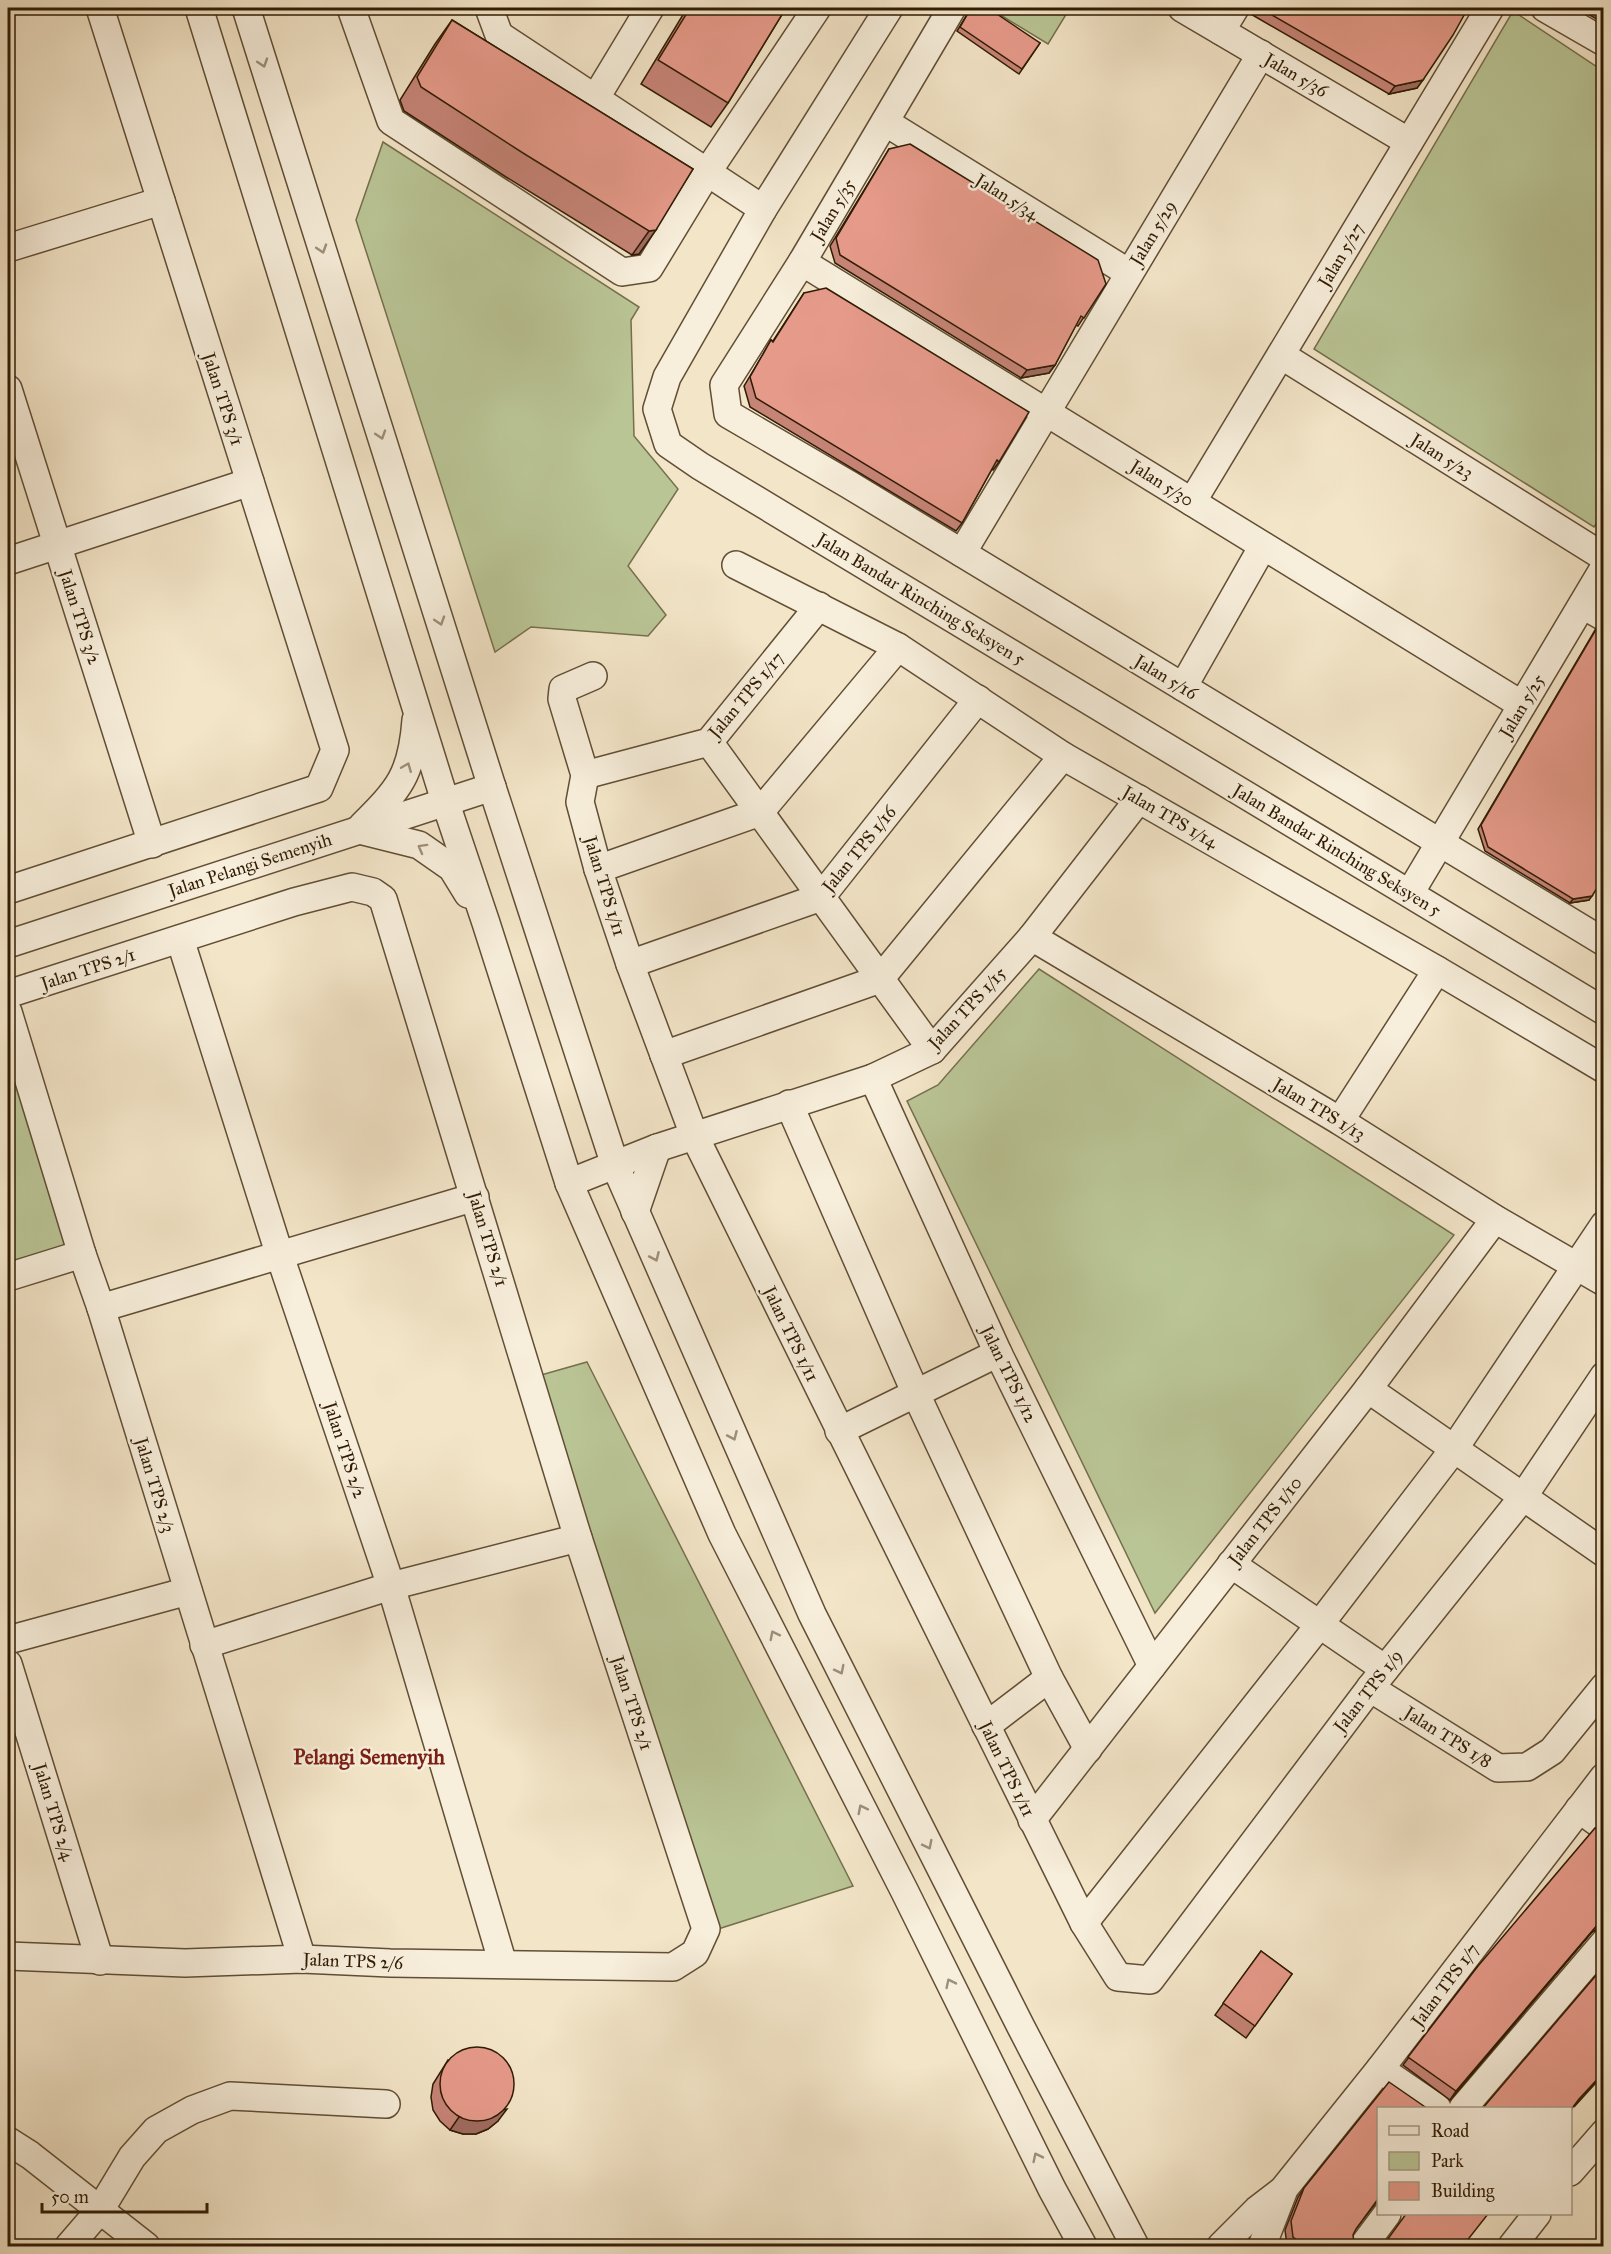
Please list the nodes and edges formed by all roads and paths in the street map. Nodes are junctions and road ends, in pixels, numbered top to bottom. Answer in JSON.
{"nodes":[{"id":1,"x":100,"y":8,"type":"edge"},
{"id":2,"x":199,"y":8,"type":"edge"},
{"id":3,"x":246,"y":8,"type":"edge"},
{"id":4,"x":351,"y":8,"type":"edge"},
{"id":5,"x":489,"y":8,"type":"edge"},
{"id":6,"x":650,"y":8,"type":"edge"},
{"id":7,"x":817,"y":8,"type":"edge"},
{"id":8,"x":888,"y":8,"type":"edge"},
{"id":9,"x":952,"y":8,"type":"edge"},
{"id":10,"x":1182,"y":8,"type":"edge"},
{"id":11,"x":1235,"y":8,"type":"edge"},
{"id":12,"x":1490,"y":8,"type":"edge"},
{"id":13,"x":1545,"y":8,"type":"edge"},
{"id":14,"x":1221,"y":31,"type":"junction"},
{"id":15,"x":1604,"y":42,"type":"edge"},
{"id":16,"x":1261,"y":54,"type":"junction"},
{"id":17,"x":596,"y":99,"type":"junction"},
{"id":18,"x":885,"y":122,"type":"junction"},
{"id":19,"x":1410,"y":142,"type":"junction"},
{"id":20,"x":708,"y":171,"type":"junction"},
{"id":21,"x":161,"y":201,"type":"junction"},
{"id":22,"x":763,"y":209,"type":"junction"},
{"id":23,"x":8,"y":248,"type":"edge"},
{"id":24,"x":802,"y":262,"type":"junction"},
{"id":25,"x":1129,"y":273,"type":"junction"},
{"id":26,"x":1281,"y":355,"type":"junction"},
{"id":27,"x":8,"y":389,"type":"edge"},
{"id":28,"x":1045,"y":411,"type":"junction"},
{"id":29,"x":728,"y":414,"type":"joint"},
{"id":30,"x":250,"y":482,"type":"junction"},
{"id":31,"x":1192,"y":502,"type":"junction"},
{"id":32,"x":57,"y":545,"type":"junction"},
{"id":33,"x":1263,"y":546,"type":"junction"},
{"id":34,"x":962,"y":553,"type":"junction"},
{"id":35,"x":1604,"y":557,"type":"edge"},
{"id":36,"x":8,"y":561,"type":"edge"},
{"id":37,"x":736,"y":565,"type":"dead end"},
{"id":38,"x":1604,"y":568,"type":"edge"},
{"id":39,"x":819,"y":606,"type":"junction"},
{"id":40,"x":1593,"y":611,"type":"edge"},
{"id":41,"x":898,"y":647,"type":"junction"},
{"id":42,"x":593,"y":676,"type":"dead end"},
{"id":43,"x":1183,"y":687,"type":"junction"},
{"id":44,"x":978,"y":699,"type":"junction"},
{"id":45,"x":1522,"y":705,"type":"junction"},
{"id":46,"x":417,"y":710,"type":"junction"},
{"id":47,"x":710,"y":742,"type":"junction"},
{"id":48,"x":1063,"y":756,"type":"junction"},
{"id":49,"x":585,"y":775,"type":"junction"},
{"id":50,"x":492,"y":787,"type":"junction"},
{"id":51,"x":1139,"y":800,"type":"junction"},
{"id":52,"x":445,"y":801,"type":"junction"},
{"id":53,"x":760,"y":812,"type":"junction"},
{"id":54,"x":359,"y":830,"type":"junction"},
{"id":55,"x":1441,"y":843,"type":"junction"},
{"id":56,"x":152,"y":844,"type":"junction"},
{"id":57,"x":598,"y":869,"type":"junction"},
{"id":58,"x":8,"y":890,"type":"edge"},
{"id":59,"x":1410,"y":893,"type":"junction"},
{"id":60,"x":821,"y":897,"type":"junction"},
{"id":61,"x":486,"y":923,"type":"junction"},
{"id":62,"x":1032,"y":937,"type":"junction"},
{"id":63,"x":180,"y":939,"type":"junction"},
{"id":64,"x":1603,"y":939,"type":"edge"},
{"id":65,"x":8,"y":944,"type":"edge"},
{"id":66,"x":630,"y":963,"type":"junction"},
{"id":67,"x":1437,"y":970,"type":"junction"},
{"id":68,"x":880,"y":979,"type":"junction"},
{"id":69,"x":8,"y":994,"type":"edge"},
{"id":70,"x":1604,"y":1011,"type":"edge"},
{"id":71,"x":8,"y":1012,"type":"edge"},
{"id":72,"x":932,"y":1050,"type":"junction"},
{"id":73,"x":664,"y":1055,"type":"junction"},
{"id":74,"x":1604,"y":1069,"type":"edge"},
{"id":75,"x":873,"y":1078,"type":"junction"},
{"id":76,"x":789,"y":1104,"type":"junction"},
{"id":77,"x":1340,"y":1121,"type":"junction"},
{"id":78,"x":604,"y":1133,"type":"junction"},
{"id":79,"x":694,"y":1135,"type":"junction"},
{"id":80,"x":657,"y":1148,"type":"junction"},
{"id":81,"x":615,"y":1165,"type":"junction"},
{"id":82,"x":569,"y":1183,"type":"junction"},
{"id":83,"x":475,"y":1197,"type":"junction"},
{"id":84,"x":635,"y":1212,"type":"junction"},
{"id":85,"x":1495,"y":1219,"type":"junction"},
{"id":86,"x":1604,"y":1225,"type":"edge"},
{"id":87,"x":82,"y":1254,"type":"junction"},
{"id":88,"x":280,"y":1256,"type":"junction"},
{"id":89,"x":1576,"y":1265,"type":"junction"},
{"id":90,"x":8,"y":1277,"type":"edge"},
{"id":91,"x":1604,"y":1282,"type":"edge"},
{"id":92,"x":101,"y":1308,"type":"junction"},
{"id":93,"x":998,"y":1353,"type":"junction"},
{"id":94,"x":1604,"y":1376,"type":"edge"},
{"id":95,"x":1368,"y":1389,"type":"junction"},
{"id":96,"x":916,"y":1394,"type":"junction"},
{"id":97,"x":839,"y":1431,"type":"junction"},
{"id":98,"x":1454,"y":1449,"type":"junction"},
{"id":99,"x":1523,"y":1497,"type":"junction"},
{"id":100,"x":578,"y":1538,"type":"junction"},
{"id":101,"x":1604,"y":1553,"type":"edge"},
{"id":102,"x":1231,"y":1564,"type":"junction"},
{"id":103,"x":391,"y":1586,"type":"junction"},
{"id":104,"x":188,"y":1591,"type":"junction"},
{"id":105,"x":1320,"y":1624,"type":"junction"},
{"id":106,"x":8,"y":1640,"type":"edge"},
{"id":107,"x":204,"y":1645,"type":"junction"},
{"id":108,"x":8,"y":1664,"type":"edge"},
{"id":109,"x":1152,"y":1666,"type":"junction"},
{"id":110,"x":1049,"y":1678,"type":"junction"},
{"id":111,"x":1378,"y":1679,"type":"junction"},
{"id":112,"x":1604,"y":1687,"type":"edge"},
{"id":113,"x":986,"y":1726,"type":"junction"},
{"id":114,"x":1088,"y":1749,"type":"junction"},
{"id":115,"x":1604,"y":1777,"type":"edge"},
{"id":116,"x":1579,"y":1809,"type":"junction"},
{"id":117,"x":1032,"y":1820,"type":"junction"},
{"id":118,"x":1604,"y":1827,"type":"edge"},
{"id":119,"x":1083,"y":1923,"type":"junction"},
{"id":120,"x":1604,"y":1943,"type":"edge"},
{"id":121,"x":695,"y":1953,"type":"joint"},
{"id":122,"x":8,"y":1956,"type":"edge"},
{"id":123,"x":302,"y":1959,"type":"junction"},
{"id":124,"x":100,"y":1961,"type":"junction"},
{"id":125,"x":503,"y":1964,"type":"junction"},
{"id":126,"x":1118,"y":1977,"type":"joint"},
{"id":127,"x":1380,"y":2069,"type":"junction"},
{"id":128,"x":386,"y":2104,"type":"dead end"},
{"id":129,"x":1434,"y":2107,"type":"edge"},
{"id":130,"x":1465,"y":2107,"type":"edge"},
{"id":131,"x":1604,"y":2133,"type":"edge"},
{"id":132,"x":8,"y":2141,"type":"edge"},
{"id":133,"x":1572,"y":2170,"type":"edge"},
{"id":134,"x":1053,"y":2189,"type":"junction"},
{"id":135,"x":1283,"y":2190,"type":"junction"},
{"id":136,"x":100,"y":2210,"type":"junction"},
{"id":137,"x":1386,"y":2215,"type":"edge"},
{"id":138,"x":1536,"y":2215,"type":"edge"},
{"id":139,"x":1137,"y":2245,"type":"edge"},
{"id":140,"x":69,"y":2247,"type":"edge"},
{"id":141,"x":146,"y":2247,"type":"edge"},
{"id":142,"x":1062,"y":2247,"type":"edge"},
{"id":143,"x":1083,"y":2247,"type":"edge"},
{"id":144,"x":1221,"y":2247,"type":"edge"},
{"id":145,"x":1262,"y":2247,"type":"edge"},
{"id":146,"x":1363,"y":2247,"type":"edge"},
{"id":147,"x":1512,"y":2247,"type":"edge"}],
"edges":[{"from":1,"to":21,"type":"street","name":"Jalan TPS 3/1"},
{"from":2,"to":46,"type":"street"},
{"from":3,"to":50,"type":"street","one_way":true},
{"from":4,"to":20,"type":"street"},
{"from":5,"to":17,"type":"street"},
{"from":6,"to":17,"type":"street"},
{"from":7,"to":20,"type":"street"},
{"from":8,"to":22,"type":"street","name":"Jalan Bandar Rinching Seksyen 5"},
{"from":9,"to":18,"type":"street","name":"Jalan 5/35"},
{"from":10,"to":14,"type":"street","name":"Jalan 5/36"},
{"from":11,"to":14,"type":"street"},
{"from":12,"to":19,"type":"street","name":"Jalan 5/27"},
{"from":13,"to":15,"type":"street"},
{"from":14,"to":16,"type":"street","name":"Jalan 5/36"},
{"from":16,"to":19,"type":"street","name":"Jalan 5/36"},
{"from":16,"to":25,"type":"street","name":"Jalan 5/29"},
{"from":17,"to":20,"type":"street"},
{"from":18,"to":24,"type":"street","name":"Jalan 5/35"},
{"from":18,"to":25,"type":"street","name":"Jalan 5/34"},
{"from":19,"to":26,"type":"street","name":"Jalan 5/27"},
{"from":20,"to":22,"type":"street"},
{"from":21,"to":23,"type":"street"},
{"from":21,"to":30,"type":"street","name":"Jalan TPS 3/1"},
{"from":22,"to":59,"type":"street","name":"Jalan Bandar Rinching Seksyen 5"},
{"from":24,"to":28,"type":"street","name":"Jalan 5/30"},
{"from":24,"to":29,"type":"street","name":"Jalan 5/35"},
{"from":25,"to":28,"type":"street","name":"Jalan 5/29"},
{"from":26,"to":31,"type":"street","name":"Jalan 5/27"},
{"from":26,"to":35,"type":"street","name":"Jalan 5/23"},
{"from":27,"to":32,"type":"street","name":"Jalan TPS 3/2"},
{"from":28,"to":31,"type":"street","name":"Jalan 5/30"},
{"from":28,"to":34,"type":"street","name":"Jalan 5/29"},
{"from":29,"to":34,"type":"street","name":"Jalan 5/16"},
{"from":30,"to":32,"type":"street"},
{"from":30,"to":56,"type":"street","name":"Jalan TPS 3/1"},
{"from":31,"to":33,"type":"street","name":"Jalan 5/30"},
{"from":32,"to":36,"type":"street"},
{"from":32,"to":56,"type":"street","name":"Jalan TPS 3/2"},
{"from":33,"to":43,"type":"street"},
{"from":33,"to":45,"type":"street","name":"Jalan 5/30"},
{"from":34,"to":43,"type":"street","name":"Jalan 5/16"},
{"from":37,"to":39,"type":"street","name":"Jalan TPS 1/14"},
{"from":38,"to":40,"type":"street","name":"Jalan 5/25"},
{"from":39,"to":41,"type":"street","name":"Jalan TPS 1/14"},
{"from":39,"to":47,"type":"street","name":"Jalan TPS 1/17"},
{"from":40,"to":45,"type":"street","name":"Jalan 5/25"},
{"from":41,"to":44,"type":"street","name":"Jalan TPS 1/14"},
{"from":41,"to":53,"type":"street"},
{"from":42,"to":49,"type":"street","name":"Jalan TPS 1/11"},
{"from":43,"to":55,"type":"street","name":"Jalan 5/16"},
{"from":44,"to":48,"type":"street","name":"Jalan TPS 1/14"},
{"from":44,"to":60,"type":"street","name":"Jalan TPS 1/16"},
{"from":45,"to":55,"type":"street","name":"Jalan 5/25"},
{"from":46,"to":52,"type":"street"},
{"from":54,"to":46,"type":"street","one_way":true},
{"from":47,"to":49,"type":"street","name":"Jalan TPS 1/17"},
{"from":47,"to":53,"type":"street"},
{"from":48,"to":51,"type":"street","name":"Jalan TPS 1/14"},
{"from":48,"to":68,"type":"street"},
{"from":49,"to":57,"type":"street","name":"Jalan TPS 1/11"},
{"from":50,"to":52,"type":"street","name":"Jalan Pelangi Semenyih"},
{"from":50,"to":78,"type":"street"},
{"from":51,"to":62,"type":"street","name":"Jalan TPS 1/15"},
{"from":51,"to":67,"type":"street","name":"Jalan TPS 1/14"},
{"from":52,"to":54,"type":"street","name":"Jalan Pelangi Semenyih"},
{"from":52,"to":61,"type":"street"},
{"from":53,"to":57,"type":"street"},
{"from":53,"to":60,"type":"street"},
{"from":61,"to":54,"type":"street","one_way":true},
{"from":54,"to":65,"type":"street","name":"Jalan Pelangi Semenyih"},
{"from":55,"to":59,"type":"street","name":"Jalan 5/25"},
{"from":55,"to":64,"type":"street","name":"Jalan 5/16"},
{"from":56,"to":58,"type":"street"},
{"from":57,"to":66,"type":"street","name":"Jalan TPS 1/11"},
{"from":59,"to":70,"type":"street","name":"Jalan Bandar Rinching Seksyen 5"},
{"from":60,"to":66,"type":"street","name":"Jalan TPS 1/16"},
{"from":60,"to":68,"type":"street"},
{"from":61,"to":82,"type":"street"},
{"from":62,"to":72,"type":"street","name":"Jalan TPS 1/15"},
{"from":62,"to":77,"type":"street","name":"Jalan TPS 1/13"},
{"from":63,"to":69,"type":"street","name":"Jalan TPS 2/1"},
{"from":63,"to":83,"type":"street","name":"Jalan TPS 2/1"},
{"from":63,"to":88,"type":"street","name":"Jalan TPS 2/2"},
{"from":66,"to":73,"type":"street","name":"Jalan TPS 1/11"},
{"from":67,"to":74,"type":"street","name":"Jalan TPS 1/14"},
{"from":67,"to":77,"type":"street"},
{"from":68,"to":72,"type":"street"},
{"from":68,"to":73,"type":"street"},
{"from":71,"to":87,"type":"street","name":"Jalan TPS 2/3"},
{"from":72,"to":75,"type":"street","name":"Jalan TPS 1/15"},
{"from":73,"to":79,"type":"street","name":"Jalan TPS 1/11"},
{"from":75,"to":76,"type":"street","name":"Jalan TPS 1/15"},
{"from":75,"to":93,"type":"street","name":"Jalan TPS 1/12"},
{"from":76,"to":79,"type":"street","name":"Jalan TPS 1/15"},
{"from":76,"to":96,"type":"street"},
{"from":77,"to":85,"type":"street","name":"Jalan TPS 1/13"},
{"from":78,"to":80,"type":"street"},
{"from":78,"to":81,"type":"street"},
{"from":79,"to":80,"type":"street","name":"Jalan TPS 1/15"},
{"from":79,"to":97,"type":"street","name":"Jalan TPS 1/11"},
{"from":80,"to":81,"type":"street","name":"Jalan TPS 1/15"},
{"from":80,"to":84,"type":"street"},
{"from":81,"to":82,"type":"street","name":"Jalan TPS 1/15"},
{"from":81,"to":84,"type":"street"},
{"from":134,"to":82,"type":"street","one_way":true},
{"from":83,"to":88,"type":"street"},
{"from":83,"to":100,"type":"street","name":"Jalan TPS 2/1"},
{"from":84,"to":139,"type":"street","one_way":true},
{"from":85,"to":89,"type":"street","name":"Jalan TPS 1/13"},
{"from":85,"to":95,"type":"street","name":"Jalan TPS 1/10"},
{"from":86,"to":89,"type":"street"},
{"from":87,"to":90,"type":"street"},
{"from":87,"to":92,"type":"street","name":"Jalan TPS 2/3"},
{"from":88,"to":92,"type":"street"},
{"from":88,"to":103,"type":"street","name":"Jalan TPS 2/2"},
{"from":89,"to":91,"type":"street","name":"Jalan TPS 1/13"},
{"from":89,"to":98,"type":"street"},
{"from":92,"to":104,"type":"street","name":"Jalan TPS 2/3"},
{"from":93,"to":96,"type":"street"},
{"from":93,"to":109,"type":"street","name":"Jalan TPS 1/12"},
{"from":94,"to":99,"type":"street","name":"Jalan TPS 1/9"},
{"from":95,"to":98,"type":"street"},
{"from":95,"to":102,"type":"street","name":"Jalan TPS 1/10"},
{"from":96,"to":97,"type":"street"},
{"from":96,"to":110,"type":"street"},
{"from":97,"to":113,"type":"street","name":"Jalan TPS 1/11"},
{"from":98,"to":99,"type":"street"},
{"from":98,"to":105,"type":"street"},
{"from":99,"to":101,"type":"street"},
{"from":99,"to":111,"type":"street","name":"Jalan TPS 1/9"},
{"from":100,"to":103,"type":"street"},
{"from":100,"to":121,"type":"street","name":"Jalan TPS 2/1"},
{"from":102,"to":105,"type":"street","name":"Jalan TPS 1/8"},
{"from":102,"to":109,"type":"street","name":"Jalan TPS 1/10"},
{"from":103,"to":107,"type":"street"},
{"from":103,"to":125,"type":"street","name":"Jalan TPS 2/2"},
{"from":104,"to":106,"type":"street"},
{"from":104,"to":107,"type":"street","name":"Jalan TPS 2/3"},
{"from":105,"to":111,"type":"street","name":"Jalan TPS 1/8"},
{"from":105,"to":119,"type":"street"},
{"from":107,"to":123,"type":"street","name":"Jalan TPS 2/3"},
{"from":108,"to":124,"type":"street","name":"Jalan TPS 2/4"},
{"from":109,"to":114,"type":"street","name":"Jalan TPS 1/10"},
{"from":110,"to":113,"type":"street"},
{"from":110,"to":114,"type":"street"},
{"from":111,"to":112,"type":"street","name":"Jalan TPS 1/8"},
{"from":111,"to":126,"type":"street","name":"Jalan TPS 1/9"},
{"from":113,"to":117,"type":"street","name":"Jalan TPS 1/11"},
{"from":114,"to":117,"type":"street","name":"Jalan TPS 1/10"},
{"from":115,"to":116,"type":"street","name":"Jalan TPS 1/7"},
{"from":116,"to":118,"type":"street"},
{"from":116,"to":127,"type":"street","name":"Jalan TPS 1/7"},
{"from":117,"to":119,"type":"street","name":"Jalan TPS 1/11"},
{"from":119,"to":126,"type":"street","name":"Jalan TPS 1/11"},
{"from":120,"to":130,"type":"street"},
{"from":121,"to":125,"type":"street","name":"Jalan TPS 2/6"},
{"from":122,"to":124,"type":"street","name":"Jalan TPS 2/6"},
{"from":123,"to":124,"type":"street","name":"Jalan TPS 2/6"},
{"from":123,"to":125,"type":"street","name":"Jalan TPS 2/6"},
{"from":127,"to":129,"type":"street"},
{"from":127,"to":135,"type":"street","name":"Jalan TPS 1/7"},
{"from":128,"to":136,"type":"street"},
{"from":131,"to":133,"type":"street"},
{"from":132,"to":136,"type":"street"},
{"from":134,"to":142,"type":"street"},
{"from":134,"to":143,"type":"street"},
{"from":135,"to":144,"type":"street","name":"Jalan TPS 1/7"},
{"from":135,"to":145,"type":"street","name":"Jalan TPS 1/7"},
{"from":136,"to":140,"type":"street"},
{"from":136,"to":141,"type":"street"},
{"from":137,"to":146,"type":"street"},
{"from":138,"to":147,"type":"street"}]}
